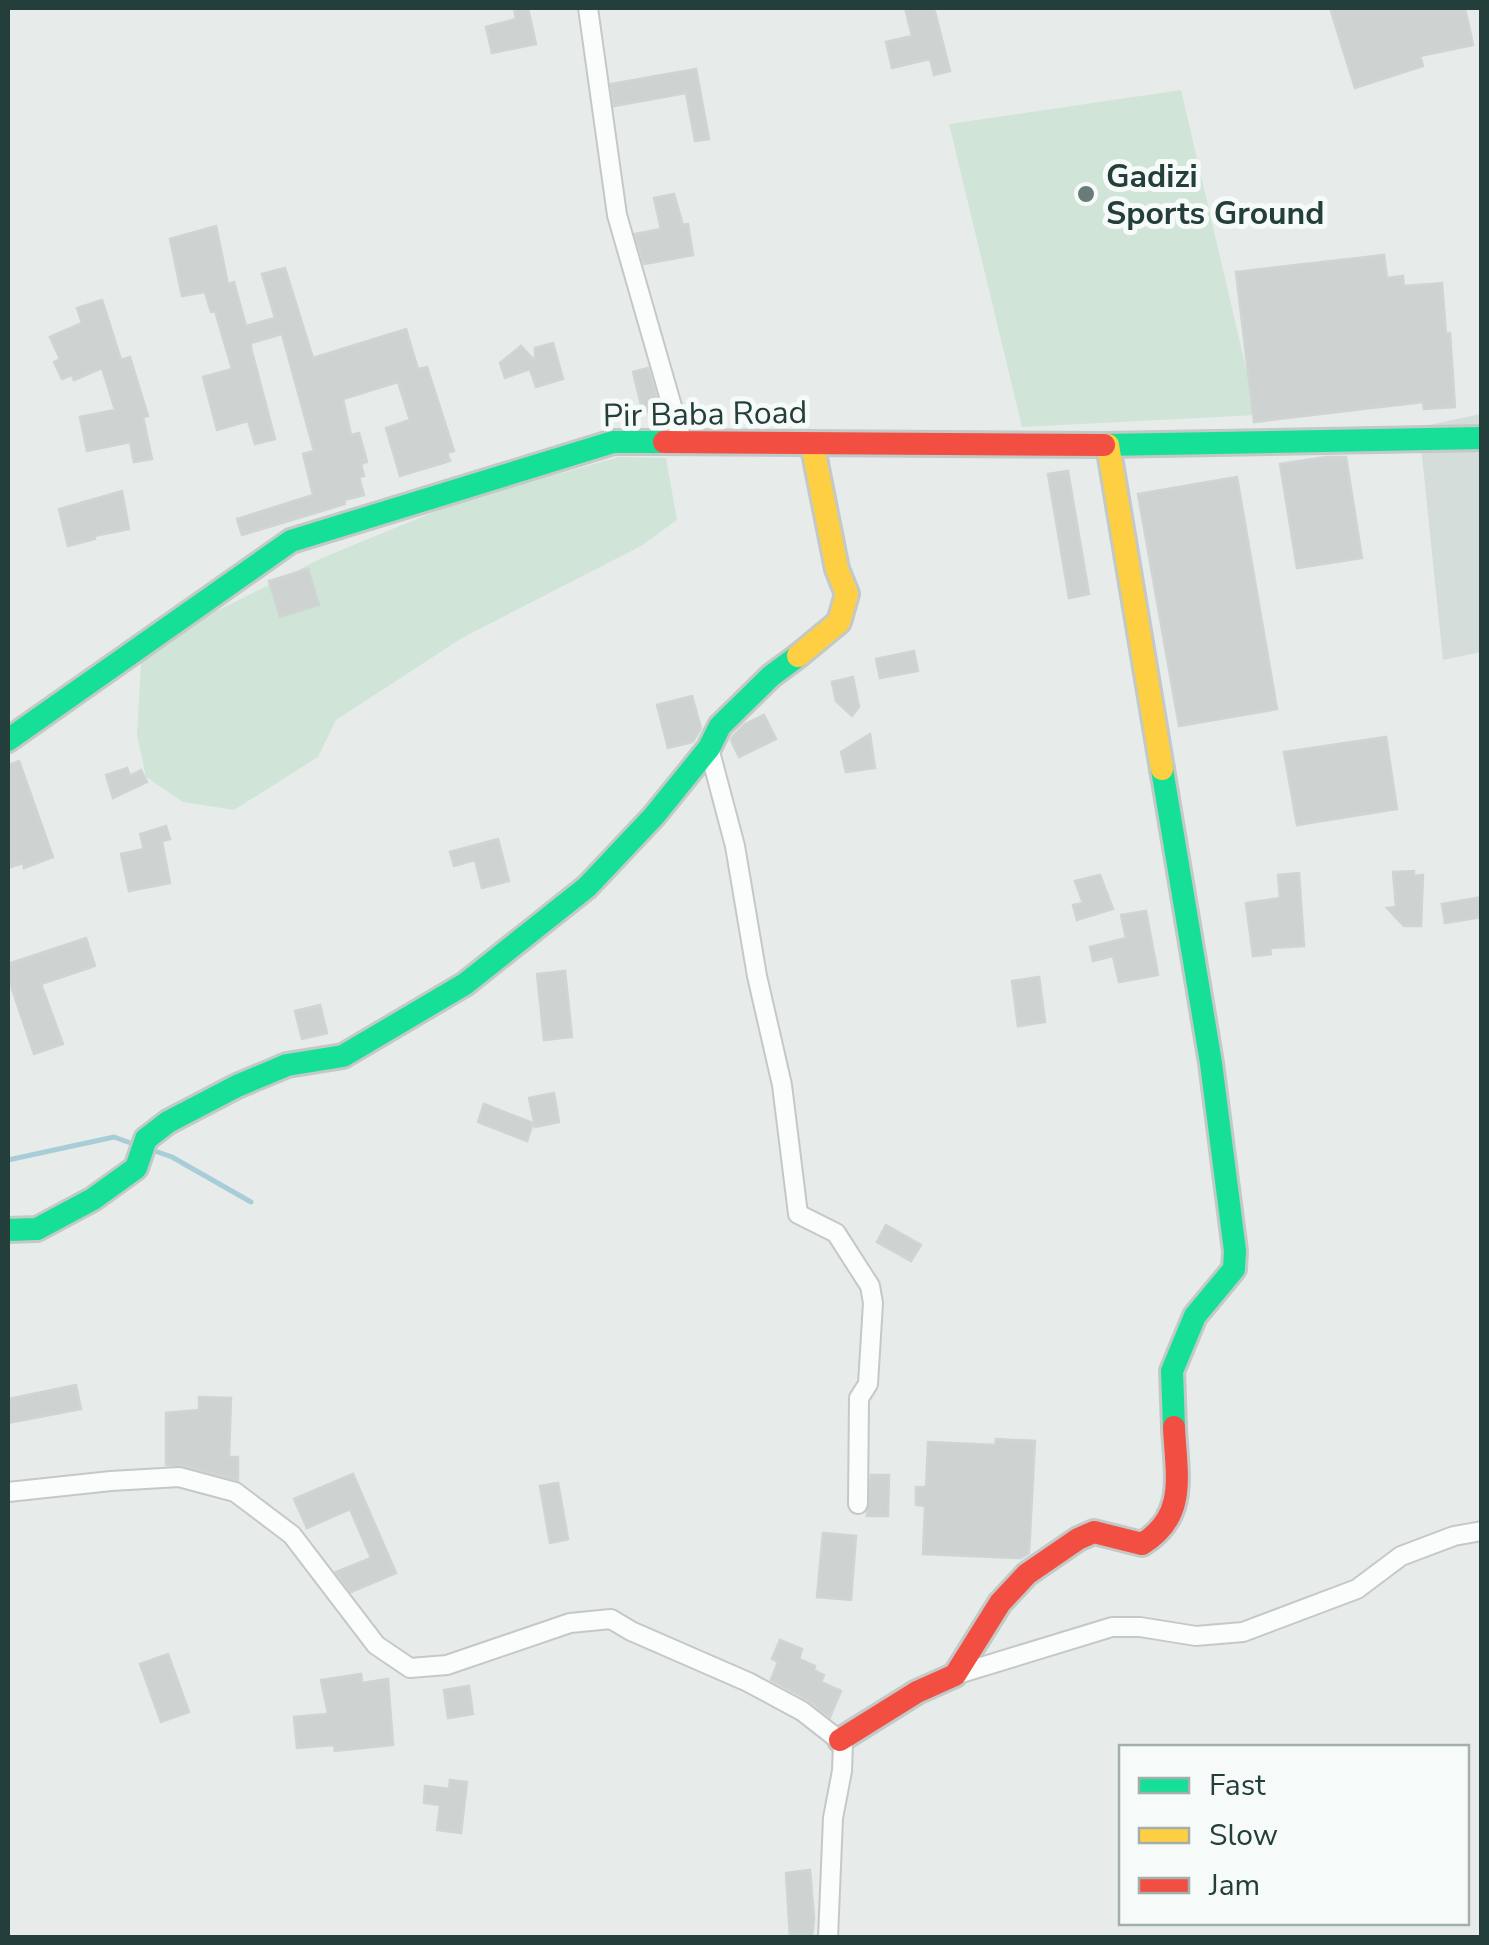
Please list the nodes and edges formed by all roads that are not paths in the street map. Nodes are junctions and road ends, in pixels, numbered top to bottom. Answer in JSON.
{"nodes":[{"id":1,"x":588,"y":8,"type":"edge"},
{"id":2,"x":1482,"y":438,"type":"edge"},
{"id":3,"x":682,"y":442,"type":"junction"},
{"id":4,"x":812,"y":443,"type":"junction"},
{"id":5,"x":1108,"y":445,"type":"junction"},
{"id":6,"x":8,"y":740,"type":"edge"},
{"id":7,"x":708,"y":748,"type":"junction"},
{"id":8,"x":8,"y":1230,"type":"edge"},
{"id":9,"x":8,"y":1492,"type":"edge"},
{"id":10,"x":858,"y":1504,"type":"dead end"},
{"id":11,"x":1482,"y":1531,"type":"edge"},
{"id":12,"x":955,"y":1675,"type":"junction"},
{"id":13,"x":840,"y":1740,"type":"junction"},
{"id":14,"x":828,"y":1938,"type":"edge"}],
"edges":[{"from":1,"to":3,"type":"street"},
{"from":2,"to":5,"type":"street","name":"Pir Baba Road"},
{"from":3,"to":4,"type":"street","name":"Pir Baba Road"},
{"from":3,"to":6,"type":"street","name":"Pir Baba Road"},
{"from":4,"to":5,"type":"street","name":"Pir Baba Road"},
{"from":4,"to":7,"type":"street"},
{"from":5,"to":12,"type":"street"},
{"from":7,"to":8,"type":"street"},
{"from":7,"to":10,"type":"street"},
{"from":9,"to":13,"type":"street"},
{"from":11,"to":12,"type":"street"},
{"from":12,"to":13,"type":"street"},
{"from":13,"to":14,"type":"street"}]}
